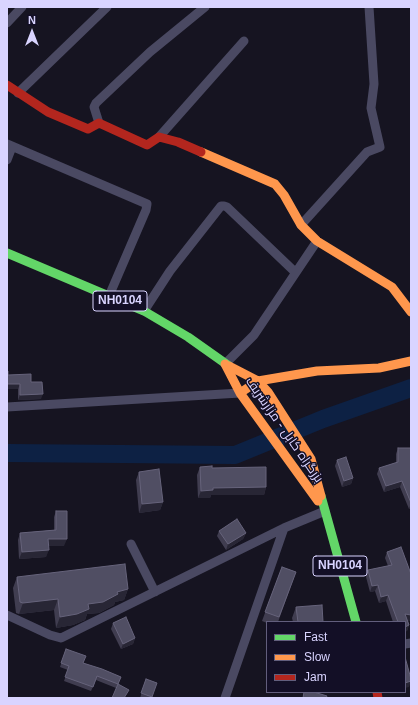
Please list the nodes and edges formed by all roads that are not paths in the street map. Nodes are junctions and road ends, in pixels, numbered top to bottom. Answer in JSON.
{"nodes":[{"id":1,"x":22,"y":7,"type":"edge"},
{"id":2,"x":107,"y":7,"type":"edge"},
{"id":3,"x":369,"y":7,"type":"edge"},
{"id":4,"x":205,"y":8,"type":"edge"},
{"id":5,"x":7,"y":23,"type":"edge"},
{"id":6,"x":244,"y":41,"type":"dead end"},
{"id":7,"x":7,"y":85,"type":"edge"},
{"id":8,"x":18,"y":93,"type":"junction"},
{"id":9,"x":99,"y":123,"type":"junction"},
{"id":10,"x":159,"y":137,"type":"junction"},
{"id":11,"x":10,"y":146,"type":"edge"},
{"id":12,"x":7,"y":160,"type":"edge"},
{"id":13,"x":301,"y":225,"type":"junction"},
{"id":14,"x":317,"y":241,"type":"junction"},
{"id":15,"x":7,"y":252,"type":"edge"},
{"id":16,"x":295,"y":272,"type":"junction"},
{"id":17,"x":109,"y":296,"type":"junction"},
{"id":18,"x":144,"y":311,"type":"junction"},
{"id":19,"x":411,"y":312,"type":"edge"},
{"id":20,"x":411,"y":361,"type":"edge"},
{"id":21,"x":225,"y":364,"type":"junction"},
{"id":22,"x":258,"y":381,"type":"junction"},
{"id":23,"x":240,"y":393,"type":"junction"},
{"id":24,"x":7,"y":407,"type":"edge"},
{"id":25,"x":324,"y":510,"type":"junction"},
{"id":26,"x":284,"y":528,"type":"junction"},
{"id":27,"x":131,"y":544,"type":"dead end"},
{"id":28,"x":155,"y":592,"type":"junction"},
{"id":29,"x":7,"y":615,"type":"edge"},
{"id":30,"x":356,"y":621,"type":"edge"},
{"id":31,"x":225,"y":698,"type":"edge"}],
"edges":[{"from":1,"to":5,"type":"street"},
{"from":2,"to":8,"type":"street"},
{"from":3,"to":13,"type":"street"},
{"from":4,"to":9,"type":"street"},
{"from":6,"to":10,"type":"street"},
{"from":7,"to":8,"type":"main road"},
{"from":8,"to":9,"type":"main road"},
{"from":9,"to":10,"type":"main road"},
{"from":10,"to":13,"type":"main road"},
{"from":11,"to":12,"type":"street"},
{"from":11,"to":17,"type":"street"},
{"from":13,"to":14,"type":"main road"},
{"from":14,"to":16,"type":"street"},
{"from":14,"to":19,"type":"main road"},
{"from":15,"to":17,"type":"main road","name":"بزرگراه کابل - مزارشریف","number":"NH0104"},
{"from":16,"to":18,"type":"street"},
{"from":16,"to":21,"type":"street"},
{"from":17,"to":18,"type":"main road","name":"بزرگراه کابل - مزارشریف","number":"NH0104"},
{"from":18,"to":21,"type":"main road","name":"بزرگراه کابل - مزارشریف","number":"NH0104"},
{"from":20,"to":22,"type":"main road"},
{"from":21,"to":22,"type":"main road","name":"بزرگراه کابل - مزارشریف","number":"NH0104"},
{"from":21,"to":23,"type":"main road","name":"بزرگراه کابل - مزارشریف","number":"NH0104"},
{"from":22,"to":23,"type":"main road"},
{"from":22,"to":25,"type":"main road","name":"بزرگراه کابل - مزارشریف","number":"NH0104"},
{"from":23,"to":24,"type":"street"},
{"from":23,"to":25,"type":"main road","name":"بزرگراه کابل - مزارشریف","number":"NH0104"},
{"from":25,"to":26,"type":"street"},
{"from":25,"to":30,"type":"main road","name":"بزرگراه کابل - مزارشریف","number":"NH0104"},
{"from":26,"to":28,"type":"street"},
{"from":26,"to":31,"type":"street"},
{"from":27,"to":28,"type":"street"},
{"from":28,"to":29,"type":"street"}]}
